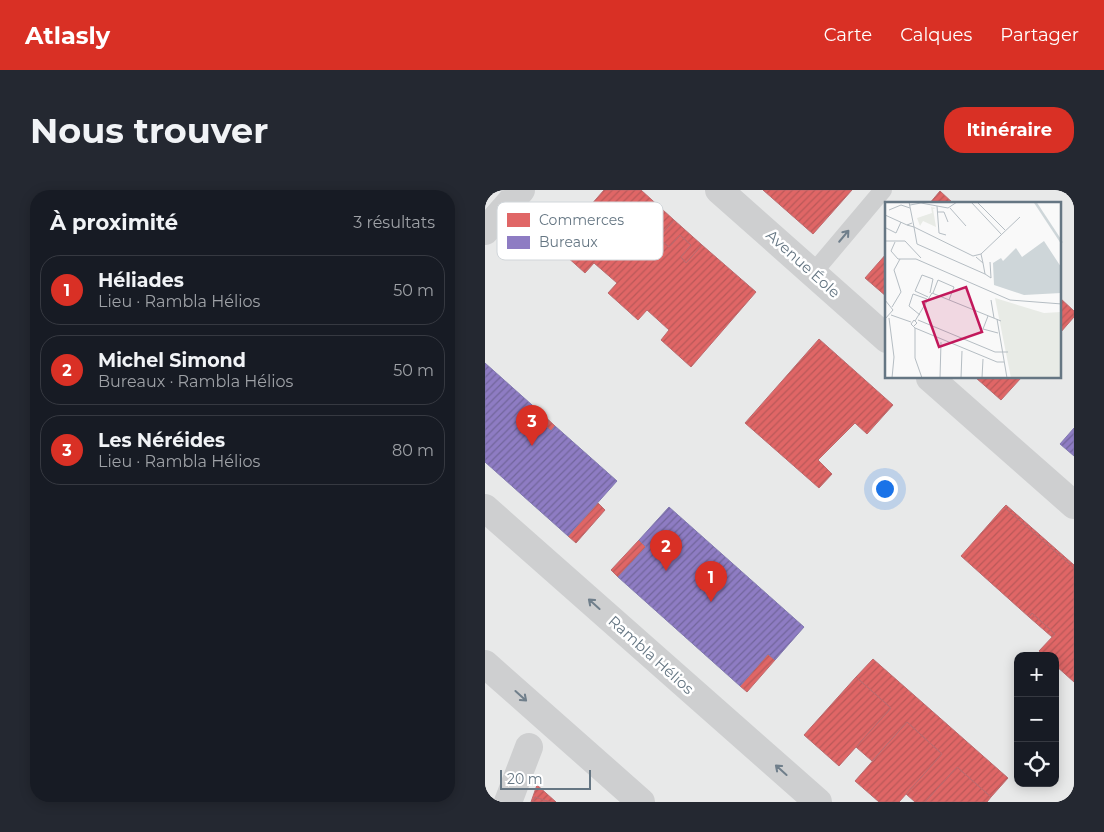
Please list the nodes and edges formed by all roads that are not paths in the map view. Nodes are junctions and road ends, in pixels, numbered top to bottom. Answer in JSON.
{"nodes":[{"id":1,"x":521,"y":190,"type":"edge"},
{"id":2,"x":719,"y":190,"type":"edge"},
{"id":3,"x":883,"y":190,"type":"edge"},
{"id":4,"x":510,"y":202,"type":"edge"},
{"id":5,"x":497,"y":217,"type":"edge"},
{"id":6,"x":485,"y":231,"type":"edge"},
{"id":7,"x":813,"y":273,"type":"junction"},
{"id":8,"x":885,"y":337,"type":"edge"},
{"id":9,"x":931,"y":379,"type":"edge"},
{"id":10,"x":1074,"y":505,"type":"edge"},
{"id":11,"x":485,"y":508,"type":"edge"},
{"id":12,"x":485,"y":664,"type":"edge"},
{"id":13,"x":529,"y":748,"type":"dead end"},
{"id":14,"x":508,"y":802,"type":"edge"},
{"id":15,"x":641,"y":802,"type":"edge"},
{"id":16,"x":818,"y":802,"type":"edge"}],
"edges":[{"from":1,"to":4,"type":"street"},
{"from":2,"to":7,"type":"street","name":"Avenue Éole"},
{"from":7,"to":3,"type":"lane","one_way":true},
{"from":5,"to":6,"type":"street"},
{"from":7,"to":8,"type":"street","name":"Avenue Éole"},
{"from":9,"to":10,"type":"street"},
{"from":16,"to":11,"type":"street","name":"Rambla Hélios","one_way":true},
{"from":12,"to":15,"type":"street","one_way":true},
{"from":13,"to":14,"type":"street"}]}
